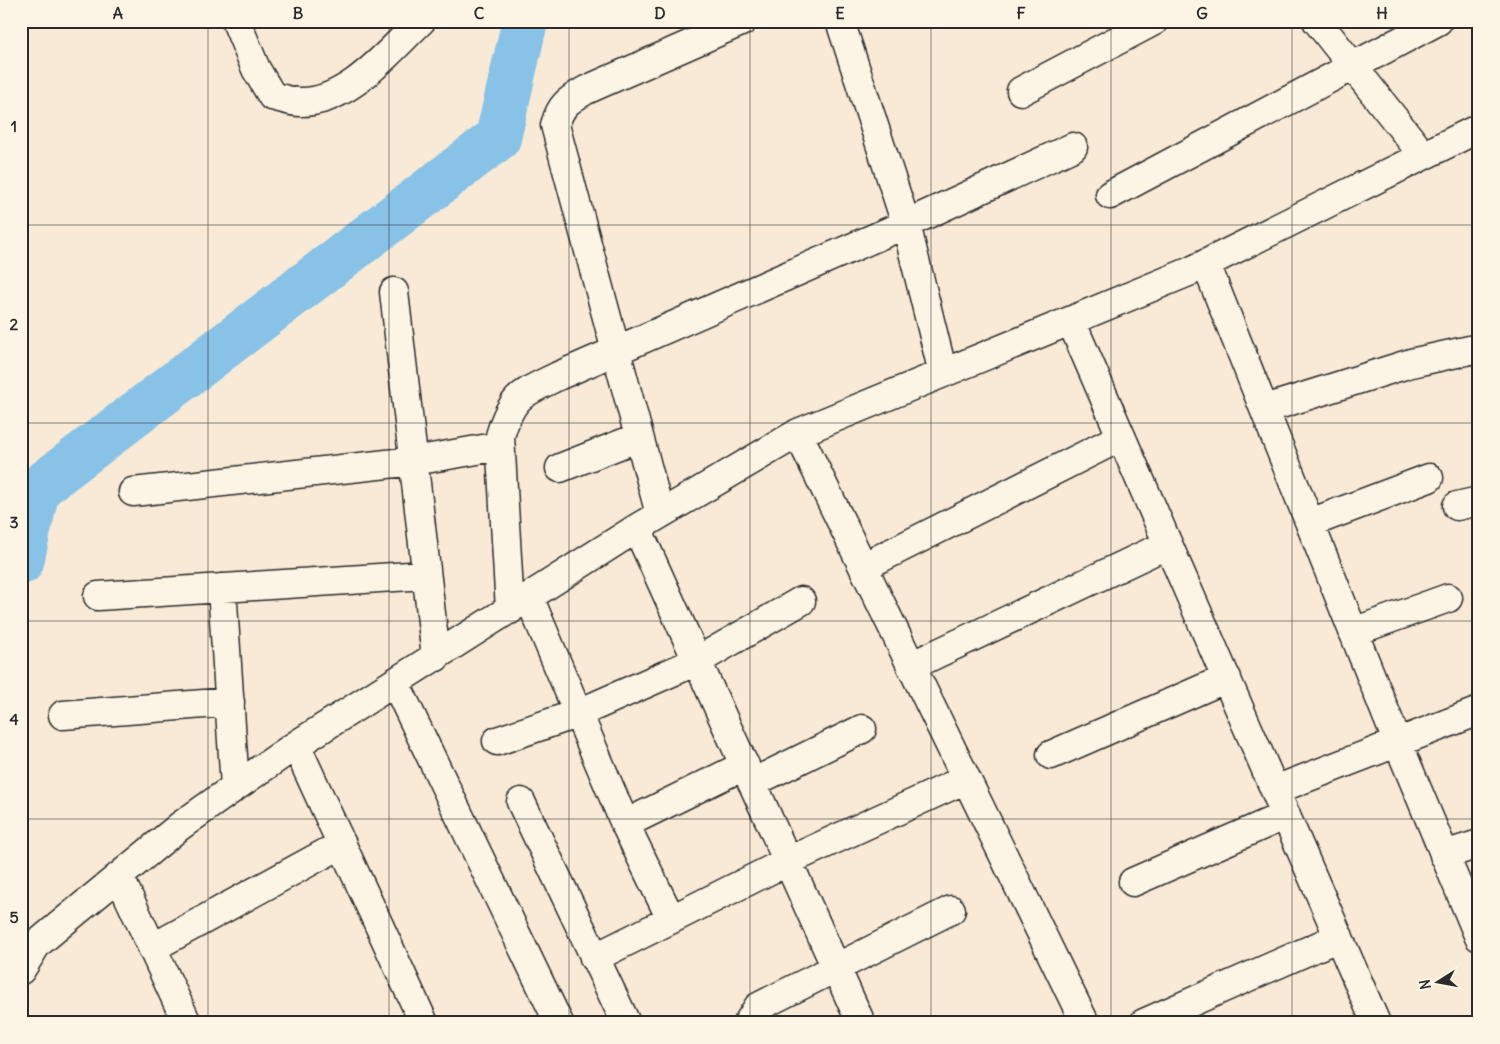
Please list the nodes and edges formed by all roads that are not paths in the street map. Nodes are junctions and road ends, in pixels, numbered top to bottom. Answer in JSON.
{"nodes":[{"id":1,"x":236,"y":21,"type":"edge"},
{"id":2,"x":421,"y":21,"type":"edge"},
{"id":3,"x":743,"y":21,"type":"edge"},
{"id":4,"x":840,"y":21,"type":"edge"},
{"id":5,"x":1154,"y":21,"type":"edge"},
{"id":6,"x":1317,"y":21,"type":"edge"},
{"id":7,"x":1438,"y":21,"type":"edge"},
{"id":8,"x":1352,"y":66,"type":"junction"},
{"id":9,"x":1021,"y":91,"type":"dead end"},
{"id":10,"x":1479,"y":128,"type":"edge"},
{"id":11,"x":1073,"y":147,"type":"dead end"},
{"id":12,"x":1423,"y":155,"type":"junction"},
{"id":13,"x":1110,"y":195,"type":"dead end"},
{"id":14,"x":906,"y":224,"type":"junction"},
{"id":15,"x":1206,"y":264,"type":"junction"},
{"id":16,"x":394,"y":292,"type":"dead end"},
{"id":17,"x":1071,"y":321,"type":"junction"},
{"id":18,"x":1479,"y":348,"type":"edge"},
{"id":19,"x":617,"y":350,"type":"junction"},
{"id":20,"x":943,"y":373,"type":"junction"},
{"id":21,"x":1265,"y":409,"type":"junction"},
{"id":22,"x":798,"y":433,"type":"junction"},
{"id":23,"x":639,"y":437,"type":"junction"},
{"id":24,"x":1121,"y":437,"type":"junction"},
{"id":25,"x":500,"y":446,"type":"junction"},
{"id":26,"x":414,"y":461,"type":"junction"},
{"id":27,"x":560,"y":468,"type":"dead end"},
{"id":28,"x":1429,"y":478,"type":"dead end"},
{"id":29,"x":133,"y":492,"type":"dead end"},
{"id":30,"x":648,"y":521,"type":"junction"},
{"id":31,"x":1310,"y":523,"type":"junction"},
{"id":32,"x":1168,"y":544,"type":"junction"},
{"id":33,"x":863,"y":566,"type":"junction"},
{"id":34,"x":426,"y":574,"type":"junction"},
{"id":35,"x":222,"y":588,"type":"junction"},
{"id":36,"x":98,"y":596,"type":"dead end"},
{"id":37,"x":1448,"y":598,"type":"dead end"},
{"id":38,"x":801,"y":601,"type":"dead end"},
{"id":39,"x":519,"y":604,"type":"junction"},
{"id":40,"x":1353,"y":632,"type":"junction"},
{"id":41,"x":436,"y":657,"type":"junction"},
{"id":42,"x":697,"y":661,"type":"junction"},
{"id":43,"x":911,"y":666,"type":"junction"},
{"id":44,"x":1226,"y":678,"type":"junction"},
{"id":45,"x":396,"y":682,"type":"junction"},
{"id":46,"x":230,"y":702,"type":"junction"},
{"id":47,"x":1479,"y":711,"type":"edge"},
{"id":48,"x":579,"y":713,"type":"junction"},
{"id":49,"x":62,"y":715,"type":"dead end"},
{"id":50,"x":862,"y":729,"type":"dead end"},
{"id":51,"x":497,"y":741,"type":"dead end"},
{"id":52,"x":1397,"y":741,"type":"junction"},
{"id":53,"x":296,"y":745,"type":"junction"},
{"id":54,"x":1051,"y":755,"type":"dead end"},
{"id":55,"x":748,"y":774,"type":"junction"},
{"id":56,"x":966,"y":779,"type":"junction"},
{"id":57,"x":235,"y":787,"type":"junction"},
{"id":58,"x":1275,"y":790,"type":"junction"},
{"id":59,"x":521,"y":802,"type":"dead end"},
{"id":60,"x":1286,"y":815,"type":"junction"},
{"id":61,"x":625,"y":824,"type":"junction"},
{"id":62,"x":342,"y":844,"type":"junction"},
{"id":63,"x":1479,"y":844,"type":"edge"},
{"id":64,"x":1444,"y":855,"type":"junction"},
{"id":65,"x":788,"y":861,"type":"junction"},
{"id":66,"x":119,"y":876,"type":"junction"},
{"id":67,"x":1133,"y":882,"type":"dead end"},
{"id":68,"x":950,"y":910,"type":"dead end"},
{"id":69,"x":671,"y":920,"type":"junction"},
{"id":70,"x":1339,"y":937,"type":"junction"},
{"id":71,"x":1479,"y":937,"type":"edge"},
{"id":72,"x":29,"y":948,"type":"edge"},
{"id":73,"x":152,"y":948,"type":"junction"},
{"id":74,"x":594,"y":958,"type":"junction"},
{"id":75,"x":836,"y":966,"type":"junction"},
{"id":76,"x":21,"y":970,"type":"edge"},
{"id":77,"x":182,"y":1021,"type":"edge"},
{"id":78,"x":1371,"y":1021,"type":"edge"},
{"id":79,"x":424,"y":1023,"type":"edge"},
{"id":80,"x":559,"y":1023,"type":"edge"},
{"id":81,"x":626,"y":1023,"type":"edge"},
{"id":82,"x":748,"y":1023,"type":"edge"},
{"id":83,"x":861,"y":1023,"type":"edge"},
{"id":84,"x":1085,"y":1023,"type":"edge"},
{"id":85,"x":1144,"y":1023,"type":"edge"}],
"edges":[{"from":1,"to":2,"type":"street"},
{"from":3,"to":19,"type":"street"},
{"from":4,"to":14,"type":"street"},
{"from":5,"to":9,"type":"street"},
{"from":6,"to":8,"type":"street"},
{"from":7,"to":8,"type":"street"},
{"from":8,"to":12,"type":"street"},
{"from":8,"to":13,"type":"street"},
{"from":10,"to":12,"type":"street"},
{"from":11,"to":14,"type":"street"},
{"from":12,"to":15,"type":"street"},
{"from":14,"to":19,"type":"street"},
{"from":14,"to":20,"type":"street"},
{"from":15,"to":17,"type":"street"},
{"from":15,"to":21,"type":"street"},
{"from":16,"to":26,"type":"street"},
{"from":17,"to":20,"type":"street"},
{"from":17,"to":24,"type":"street"},
{"from":18,"to":21,"type":"street"},
{"from":19,"to":23,"type":"street"},
{"from":19,"to":25,"type":"street"},
{"from":20,"to":22,"type":"street"},
{"from":21,"to":31,"type":"street"},
{"from":22,"to":30,"type":"street"},
{"from":22,"to":33,"type":"street"},
{"from":23,"to":27,"type":"street"},
{"from":23,"to":30,"type":"street"},
{"from":24,"to":32,"type":"street"},
{"from":24,"to":33,"type":"street"},
{"from":25,"to":26,"type":"street"},
{"from":25,"to":39,"type":"street"},
{"from":26,"to":29,"type":"street"},
{"from":26,"to":34,"type":"street"},
{"from":28,"to":31,"type":"street"},
{"from":30,"to":39,"type":"street"},
{"from":30,"to":42,"type":"street"},
{"from":31,"to":40,"type":"street"},
{"from":32,"to":43,"type":"street"},
{"from":32,"to":44,"type":"street"},
{"from":33,"to":43,"type":"street"},
{"from":34,"to":35,"type":"street"},
{"from":34,"to":41,"type":"street"},
{"from":35,"to":36,"type":"street"},
{"from":35,"to":46,"type":"street"},
{"from":37,"to":40,"type":"street"},
{"from":38,"to":42,"type":"street"},
{"from":39,"to":41,"type":"street"},
{"from":39,"to":48,"type":"street"},
{"from":40,"to":52,"type":"street"},
{"from":41,"to":45,"type":"street"},
{"from":42,"to":48,"type":"street"},
{"from":42,"to":55,"type":"street"},
{"from":43,"to":56,"type":"street"},
{"from":44,"to":54,"type":"street"},
{"from":44,"to":58,"type":"street"},
{"from":45,"to":53,"type":"street"},
{"from":45,"to":80,"type":"street"},
{"from":46,"to":49,"type":"street"},
{"from":46,"to":57,"type":"street"},
{"from":47,"to":52,"type":"street"},
{"from":48,"to":51,"type":"street"},
{"from":48,"to":61,"type":"street"},
{"from":50,"to":55,"type":"street"},
{"from":52,"to":58,"type":"street"},
{"from":52,"to":64,"type":"street"},
{"from":53,"to":57,"type":"street"},
{"from":53,"to":62,"type":"street"},
{"from":55,"to":61,"type":"street"},
{"from":55,"to":65,"type":"street"},
{"from":56,"to":65,"type":"street"},
{"from":56,"to":84,"type":"street"},
{"from":57,"to":66,"type":"street"},
{"from":58,"to":60,"type":"street"},
{"from":59,"to":74,"type":"street"},
{"from":60,"to":67,"type":"street"},
{"from":60,"to":70,"type":"street"},
{"from":61,"to":69,"type":"street"},
{"from":62,"to":73,"type":"street"},
{"from":62,"to":79,"type":"street"},
{"from":63,"to":64,"type":"street"},
{"from":64,"to":71,"type":"street"},
{"from":65,"to":69,"type":"street"},
{"from":65,"to":75,"type":"street"},
{"from":66,"to":72,"type":"street"},
{"from":66,"to":73,"type":"street"},
{"from":68,"to":75,"type":"street"},
{"from":69,"to":74,"type":"street"},
{"from":70,"to":78,"type":"street"},
{"from":70,"to":85,"type":"street"},
{"from":72,"to":76,"type":"street"},
{"from":73,"to":77,"type":"street"},
{"from":74,"to":81,"type":"street"},
{"from":75,"to":82,"type":"street"},
{"from":75,"to":83,"type":"street"}]}
